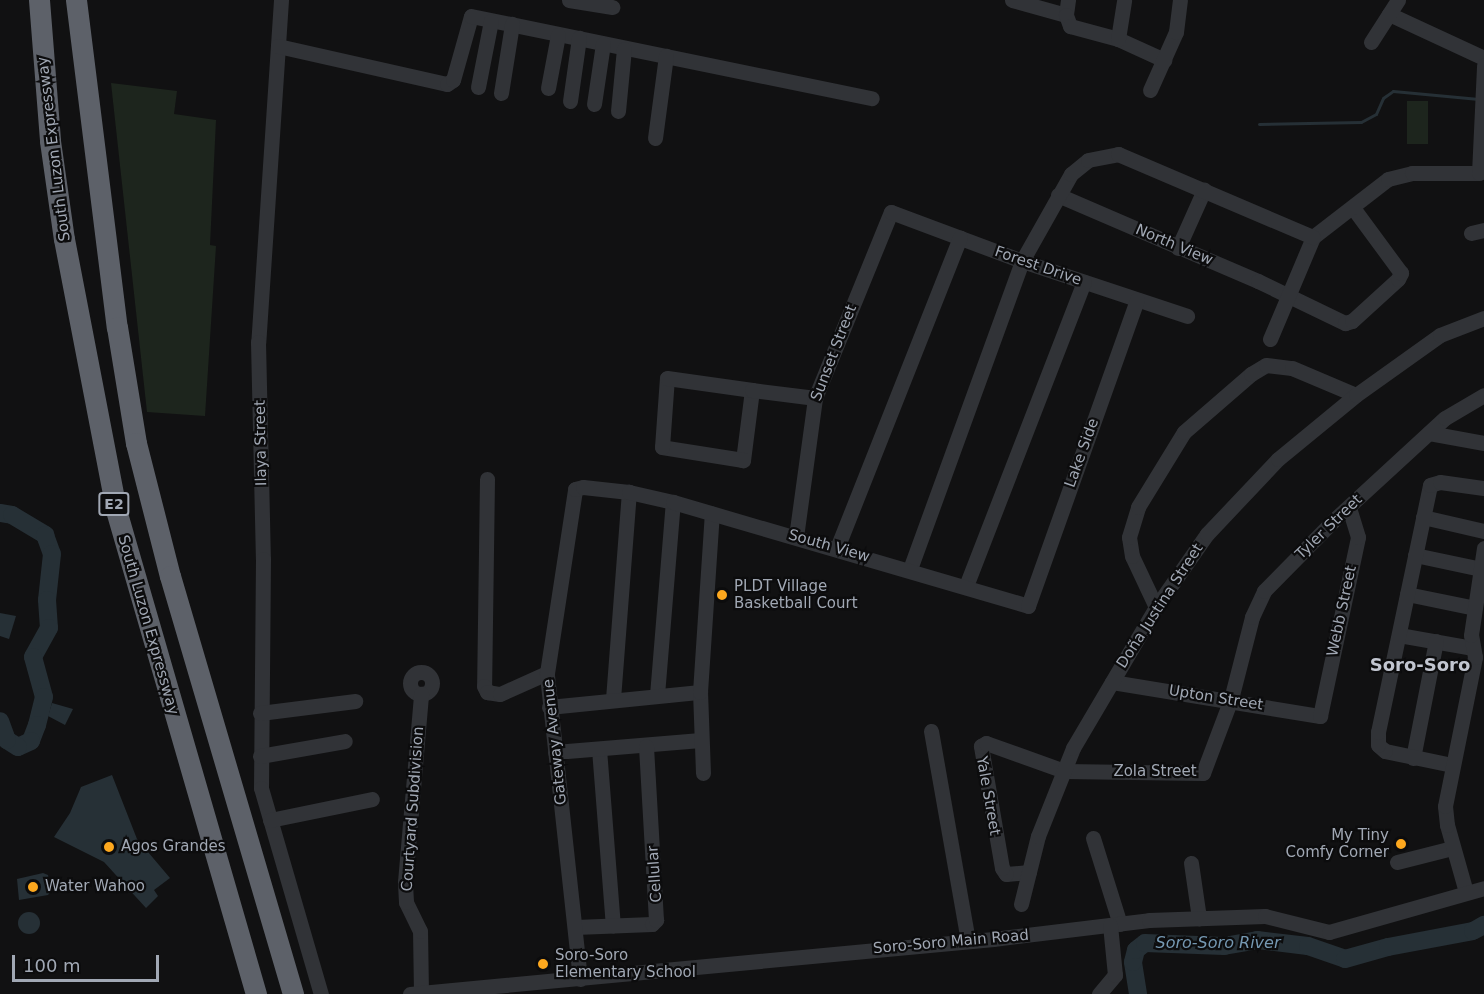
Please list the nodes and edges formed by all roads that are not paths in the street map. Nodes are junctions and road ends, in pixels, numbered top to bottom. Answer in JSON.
{"nodes":[{"id":1,"x":39,"y":0,"type":"edge"},
{"id":2,"x":76,"y":0,"type":"edge"},
{"id":3,"x":281,"y":0,"type":"edge"},
{"id":4,"x":472,"y":0,"type":"edge"},
{"id":5,"x":569,"y":0,"type":"edge"},
{"id":6,"x":1012,"y":0,"type":"edge"},
{"id":7,"x":1124,"y":0,"type":"edge"},
{"id":8,"x":1180,"y":0,"type":"edge"},
{"id":9,"x":1398,"y":0,"type":"edge"},
{"id":10,"x":612,"y":7,"type":"dead end"},
{"id":11,"x":1067,"y":7,"type":"edge"},
{"id":12,"x":1389,"y":14,"type":"junction"},
{"id":13,"x":468,"y":18,"type":"junction"},
{"id":14,"x":491,"y":21,"type":"junction"},
{"id":15,"x":512,"y":24,"type":"junction"},
{"id":16,"x":558,"y":35,"type":"junction"},
{"id":17,"x":579,"y":38,"type":"junction"},
{"id":18,"x":1119,"y":39,"type":"junction"},
{"id":19,"x":1371,"y":42,"type":"dead end"},
{"id":20,"x":603,"y":44,"type":"junction"},
{"id":21,"x":278,"y":46,"type":"junction"},
{"id":22,"x":624,"y":49,"type":"junction"},
{"id":23,"x":666,"y":56,"type":"junction"},
{"id":24,"x":1484,"y":57,"type":"edge"},
{"id":25,"x":1164,"y":60,"type":"junction"},
{"id":26,"x":1484,"y":65,"type":"edge"},
{"id":27,"x":478,"y":87,"type":"dead end"},
{"id":28,"x":548,"y":88,"type":"dead end"},
{"id":29,"x":1150,"y":90,"type":"dead end"},
{"id":30,"x":501,"y":93,"type":"dead end"},
{"id":31,"x":872,"y":98,"type":"dead end"},
{"id":32,"x":570,"y":101,"type":"dead end"},
{"id":33,"x":594,"y":104,"type":"dead end"},
{"id":34,"x":618,"y":111,"type":"dead end"},
{"id":35,"x":655,"y":138,"type":"dead end"},
{"id":36,"x":1204,"y":190,"type":"junction"},
{"id":37,"x":1058,"y":195,"type":"junction"},
{"id":38,"x":1353,"y":208,"type":"junction"},
{"id":39,"x":891,"y":212,"type":"joint"},
{"id":40,"x":1313,"y":237,"type":"junction"},
{"id":41,"x":960,"y":238,"type":"junction"},
{"id":42,"x":1178,"y":248,"type":"junction"},
{"id":43,"x":1022,"y":261,"type":"junction"},
{"id":44,"x":1084,"y":282,"type":"junction"},
{"id":45,"x":1288,"y":297,"type":"junction"},
{"id":46,"x":1137,"y":300,"type":"junction"},
{"id":47,"x":1187,"y":316,"type":"dead end"},
{"id":48,"x":1484,"y":318,"type":"edge"},
{"id":49,"x":1270,"y":339,"type":"dead end"},
{"id":50,"x":752,"y":390,"type":"junction"},
{"id":51,"x":1356,"y":395,"type":"junction"},
{"id":52,"x":1484,"y":395,"type":"edge"},
{"id":53,"x":815,"y":398,"type":"junction"},
{"id":54,"x":1429,"y":433,"type":"junction"},
{"id":55,"x":1484,"y":443,"type":"edge"},
{"id":56,"x":487,"y":479,"type":"dead end"},
{"id":57,"x":1484,"y":488,"type":"edge"},
{"id":58,"x":629,"y":492,"type":"junction"},
{"id":59,"x":673,"y":502,"type":"junction"},
{"id":60,"x":1348,"y":507,"type":"junction"},
{"id":61,"x":712,"y":513,"type":"junction"},
{"id":62,"x":1423,"y":517,"type":"junction"},
{"id":63,"x":1484,"y":531,"type":"edge"},
{"id":64,"x":796,"y":537,"type":"junction"},
{"id":65,"x":837,"y":548,"type":"junction"},
{"id":66,"x":1484,"y":548,"type":"edge"},
{"id":67,"x":1415,"y":555,"type":"junction"},
{"id":68,"x":910,"y":569,"type":"junction"},
{"id":69,"x":1481,"y":569,"type":"junction"},
{"id":70,"x":966,"y":586,"type":"junction"},
{"id":71,"x":1407,"y":594,"type":"junction"},
{"id":72,"x":1028,"y":606,"type":"joint"},
{"id":73,"x":1156,"y":608,"type":"junction"},
{"id":74,"x":1475,"y":608,"type":"junction"},
{"id":75,"x":1399,"y":635,"type":"junction"},
{"id":76,"x":1436,"y":641,"type":"junction"},
{"id":77,"x":1472,"y":648,"type":"junction"},
{"id":78,"x":547,"y":673,"type":"junction"},
{"id":79,"x":1112,"y":682,"type":"junction"},
{"id":80,"x":700,"y":692,"type":"junction"},
{"id":81,"x":422,"y":694,"type":"dead end"},
{"id":82,"x":657,"y":695,"type":"junction"},
{"id":83,"x":614,"y":699,"type":"junction"},
{"id":84,"x":1232,"y":699,"type":"junction"},
{"id":85,"x":355,"y":701,"type":"dead end"},
{"id":86,"x":549,"y":707,"type":"junction"},
{"id":87,"x":260,"y":713,"type":"junction"},
{"id":88,"x":1320,"y":716,"type":"joint"},
{"id":89,"x":931,"y":731,"type":"dead end"},
{"id":90,"x":701,"y":740,"type":"junction"},
{"id":91,"x":345,"y":741,"type":"dead end"},
{"id":92,"x":646,"y":746,"type":"junction"},
{"id":93,"x":599,"y":749,"type":"junction"},
{"id":94,"x":555,"y":752,"type":"junction"},
{"id":95,"x":260,"y":756,"type":"junction"},
{"id":96,"x":1413,"y":758,"type":"junction"},
{"id":97,"x":1452,"y":765,"type":"junction"},
{"id":98,"x":1064,"y":771,"type":"junction"},
{"id":99,"x":703,"y":773,"type":"dead end"},
{"id":100,"x":372,"y":799,"type":"dead end"},
{"id":101,"x":270,"y":820,"type":"junction"},
{"id":102,"x":1093,"y":838,"type":"dead end"},
{"id":103,"x":1452,"y":848,"type":"junction"},
{"id":104,"x":1397,"y":862,"type":"dead end"},
{"id":105,"x":1191,"y":863,"type":"dead end"},
{"id":106,"x":1029,"y":872,"type":"junction"},
{"id":107,"x":1484,"y":888,"type":"edge"},
{"id":108,"x":1466,"y":892,"type":"junction"},
{"id":109,"x":1021,"y":904,"type":"dead end"},
{"id":110,"x":1199,"y":918,"type":"junction"},
{"id":111,"x":1115,"y":924,"type":"junction"},
{"id":112,"x":613,"y":926,"type":"junction"},
{"id":113,"x":575,"y":927,"type":"junction"},
{"id":114,"x":968,"y":941,"type":"junction"},
{"id":115,"x":580,"y":978,"type":"junction"},
{"id":116,"x":481,"y":992,"type":"edge"},
{"id":117,"x":416,"y":993,"type":"edge"},
{"id":118,"x":256,"y":994,"type":"edge"},
{"id":119,"x":293,"y":994,"type":"edge"},
{"id":120,"x":321,"y":994,"type":"edge"},
{"id":121,"x":1099,"y":994,"type":"edge"}],
"edges":[{"from":1,"to":118,"type":"highway","name":"South Luzon Expressway","number":"E2"},
{"from":2,"to":119,"type":"highway","number":"E2"},
{"from":3,"to":21,"type":"street","name":"Ilaya Street"},
{"from":4,"to":13,"type":"street"},
{"from":5,"to":10,"type":"street"},
{"from":6,"to":11,"type":"street"},
{"from":7,"to":18,"type":"street"},
{"from":8,"to":25,"type":"street"},
{"from":9,"to":12,"type":"street"},
{"from":11,"to":18,"type":"street"},
{"from":12,"to":19,"type":"street"},
{"from":12,"to":24,"type":"street"},
{"from":13,"to":14,"type":"street"},
{"from":13,"to":21,"type":"street"},
{"from":14,"to":15,"type":"street"},
{"from":14,"to":27,"type":"street"},
{"from":15,"to":16,"type":"street"},
{"from":15,"to":30,"type":"street"},
{"from":16,"to":17,"type":"street"},
{"from":16,"to":28,"type":"street"},
{"from":17,"to":20,"type":"street"},
{"from":17,"to":32,"type":"street"},
{"from":18,"to":25,"type":"street"},
{"from":20,"to":22,"type":"street"},
{"from":20,"to":33,"type":"street"},
{"from":21,"to":87,"type":"street","name":"Ilaya Street"},
{"from":22,"to":23,"type":"street"},
{"from":22,"to":34,"type":"street"},
{"from":23,"to":31,"type":"street"},
{"from":23,"to":35,"type":"street"},
{"from":25,"to":29,"type":"street"},
{"from":26,"to":38,"type":"street"},
{"from":36,"to":37,"type":"street"},
{"from":36,"to":40,"type":"street"},
{"from":36,"to":42,"type":"street"},
{"from":37,"to":42,"type":"street","name":"North View"},
{"from":37,"to":43,"type":"street"},
{"from":38,"to":40,"type":"street"},
{"from":38,"to":45,"type":"street","name":"North View"},
{"from":39,"to":41,"type":"street","name":"Forest Drive"},
{"from":39,"to":53,"type":"street","name":"Sunset Street"},
{"from":40,"to":45,"type":"street"},
{"from":41,"to":43,"type":"street","name":"Forest Drive"},
{"from":41,"to":65,"type":"street"},
{"from":42,"to":45,"type":"street","name":"North View"},
{"from":43,"to":44,"type":"street","name":"Forest Drive"},
{"from":43,"to":68,"type":"street"},
{"from":44,"to":46,"type":"street","name":"Forest Drive"},
{"from":44,"to":70,"type":"street"},
{"from":45,"to":49,"type":"street"},
{"from":46,"to":47,"type":"street","name":"Forest Drive"},
{"from":46,"to":72,"type":"street","name":"Lake Side"},
{"from":48,"to":51,"type":"street","name":"Doña Justina Street"},
{"from":50,"to":50,"type":"street"},
{"from":50,"to":53,"type":"street"},
{"from":51,"to":73,"type":"street","name":"Doña Justina Street"},
{"from":51,"to":73,"type":"street"},
{"from":52,"to":54,"type":"street","name":"Tyler Street"},
{"from":53,"to":64,"type":"street","name":"Sunset Street"},
{"from":54,"to":55,"type":"street"},
{"from":54,"to":60,"type":"street","name":"Tyler Street"},
{"from":56,"to":78,"type":"street"},
{"from":57,"to":62,"type":"street"},
{"from":58,"to":59,"type":"street","name":"South View"},
{"from":58,"to":78,"type":"street","name":"Gateway Avenue"},
{"from":58,"to":83,"type":"street"},
{"from":59,"to":61,"type":"street","name":"South View"},
{"from":59,"to":82,"type":"street"},
{"from":60,"to":84,"type":"street","name":"Tyler Street"},
{"from":60,"to":88,"type":"street","name":"Webb Street"},
{"from":61,"to":64,"type":"street","name":"South View"},
{"from":61,"to":80,"type":"street"},
{"from":62,"to":63,"type":"street"},
{"from":62,"to":67,"type":"street"},
{"from":64,"to":65,"type":"street","name":"South View"},
{"from":65,"to":68,"type":"street","name":"South View"},
{"from":66,"to":69,"type":"street"},
{"from":67,"to":69,"type":"street"},
{"from":67,"to":71,"type":"street"},
{"from":68,"to":70,"type":"street","name":"South View"},
{"from":69,"to":74,"type":"street"},
{"from":70,"to":72,"type":"street","name":"South View"},
{"from":71,"to":74,"type":"street"},
{"from":71,"to":75,"type":"street"},
{"from":73,"to":79,"type":"street","name":"Doña Justina Street"},
{"from":74,"to":77,"type":"street"},
{"from":75,"to":76,"type":"street"},
{"from":75,"to":96,"type":"street"},
{"from":76,"to":77,"type":"street"},
{"from":76,"to":96,"type":"street"},
{"from":77,"to":97,"type":"street"},
{"from":78,"to":86,"type":"street","name":"Gateway Avenue"},
{"from":79,"to":84,"type":"street","name":"Upton Street"},
{"from":79,"to":98,"type":"street","name":"Doña Justina Street"},
{"from":80,"to":82,"type":"street"},
{"from":80,"to":90,"type":"street"},
{"from":81,"to":117,"type":"street","name":"Courtyard Subdivision"},
{"from":82,"to":83,"type":"street"},
{"from":83,"to":86,"type":"street"},
{"from":84,"to":88,"type":"street","name":"Upton Street"},
{"from":84,"to":98,"type":"street","name":"Zola Street"},
{"from":85,"to":87,"type":"street"},
{"from":86,"to":94,"type":"street","name":"Gateway Avenue"},
{"from":87,"to":95,"type":"street","name":"Ilaya Street"},
{"from":89,"to":114,"type":"street"},
{"from":90,"to":92,"type":"street"},
{"from":90,"to":99,"type":"street"},
{"from":91,"to":95,"type":"street"},
{"from":92,"to":93,"type":"street"},
{"from":92,"to":112,"type":"street","name":"Cellular"},
{"from":93,"to":94,"type":"street"},
{"from":93,"to":112,"type":"street"},
{"from":94,"to":113,"type":"street","name":"Gateway Avenue"},
{"from":95,"to":101,"type":"street","name":"Ilaya Street"},
{"from":96,"to":97,"type":"street"},
{"from":97,"to":103,"type":"street"},
{"from":98,"to":106,"type":"street","name":"Doña Justina Street"},
{"from":98,"to":106,"type":"street","name":"Yale Street"},
{"from":100,"to":101,"type":"street"},
{"from":101,"to":120,"type":"street","name":"Ilaya Street"},
{"from":102,"to":111,"type":"street"},
{"from":103,"to":104,"type":"street"},
{"from":103,"to":108,"type":"street"},
{"from":105,"to":110,"type":"street"},
{"from":106,"to":109,"type":"street","name":"Doña Justina Street"},
{"from":107,"to":108,"type":"street","name":"Soro-Soro Main Road"},
{"from":108,"to":110,"type":"street","name":"Soro-Soro Main Road"},
{"from":110,"to":111,"type":"street","name":"Soro-Soro Main Road"},
{"from":111,"to":114,"type":"street","name":"Soro-Soro Main Road"},
{"from":111,"to":121,"type":"street"},
{"from":112,"to":113,"type":"street","name":"Cellular"},
{"from":113,"to":115,"type":"street","name":"Gateway Avenue"},
{"from":114,"to":115,"type":"street","name":"Soro-Soro Main Road"},
{"from":115,"to":116,"type":"street","name":"Soro-Soro Main Road"},
{"from":116,"to":117,"type":"street","name":"Soro-Soro Main Road"}]}
